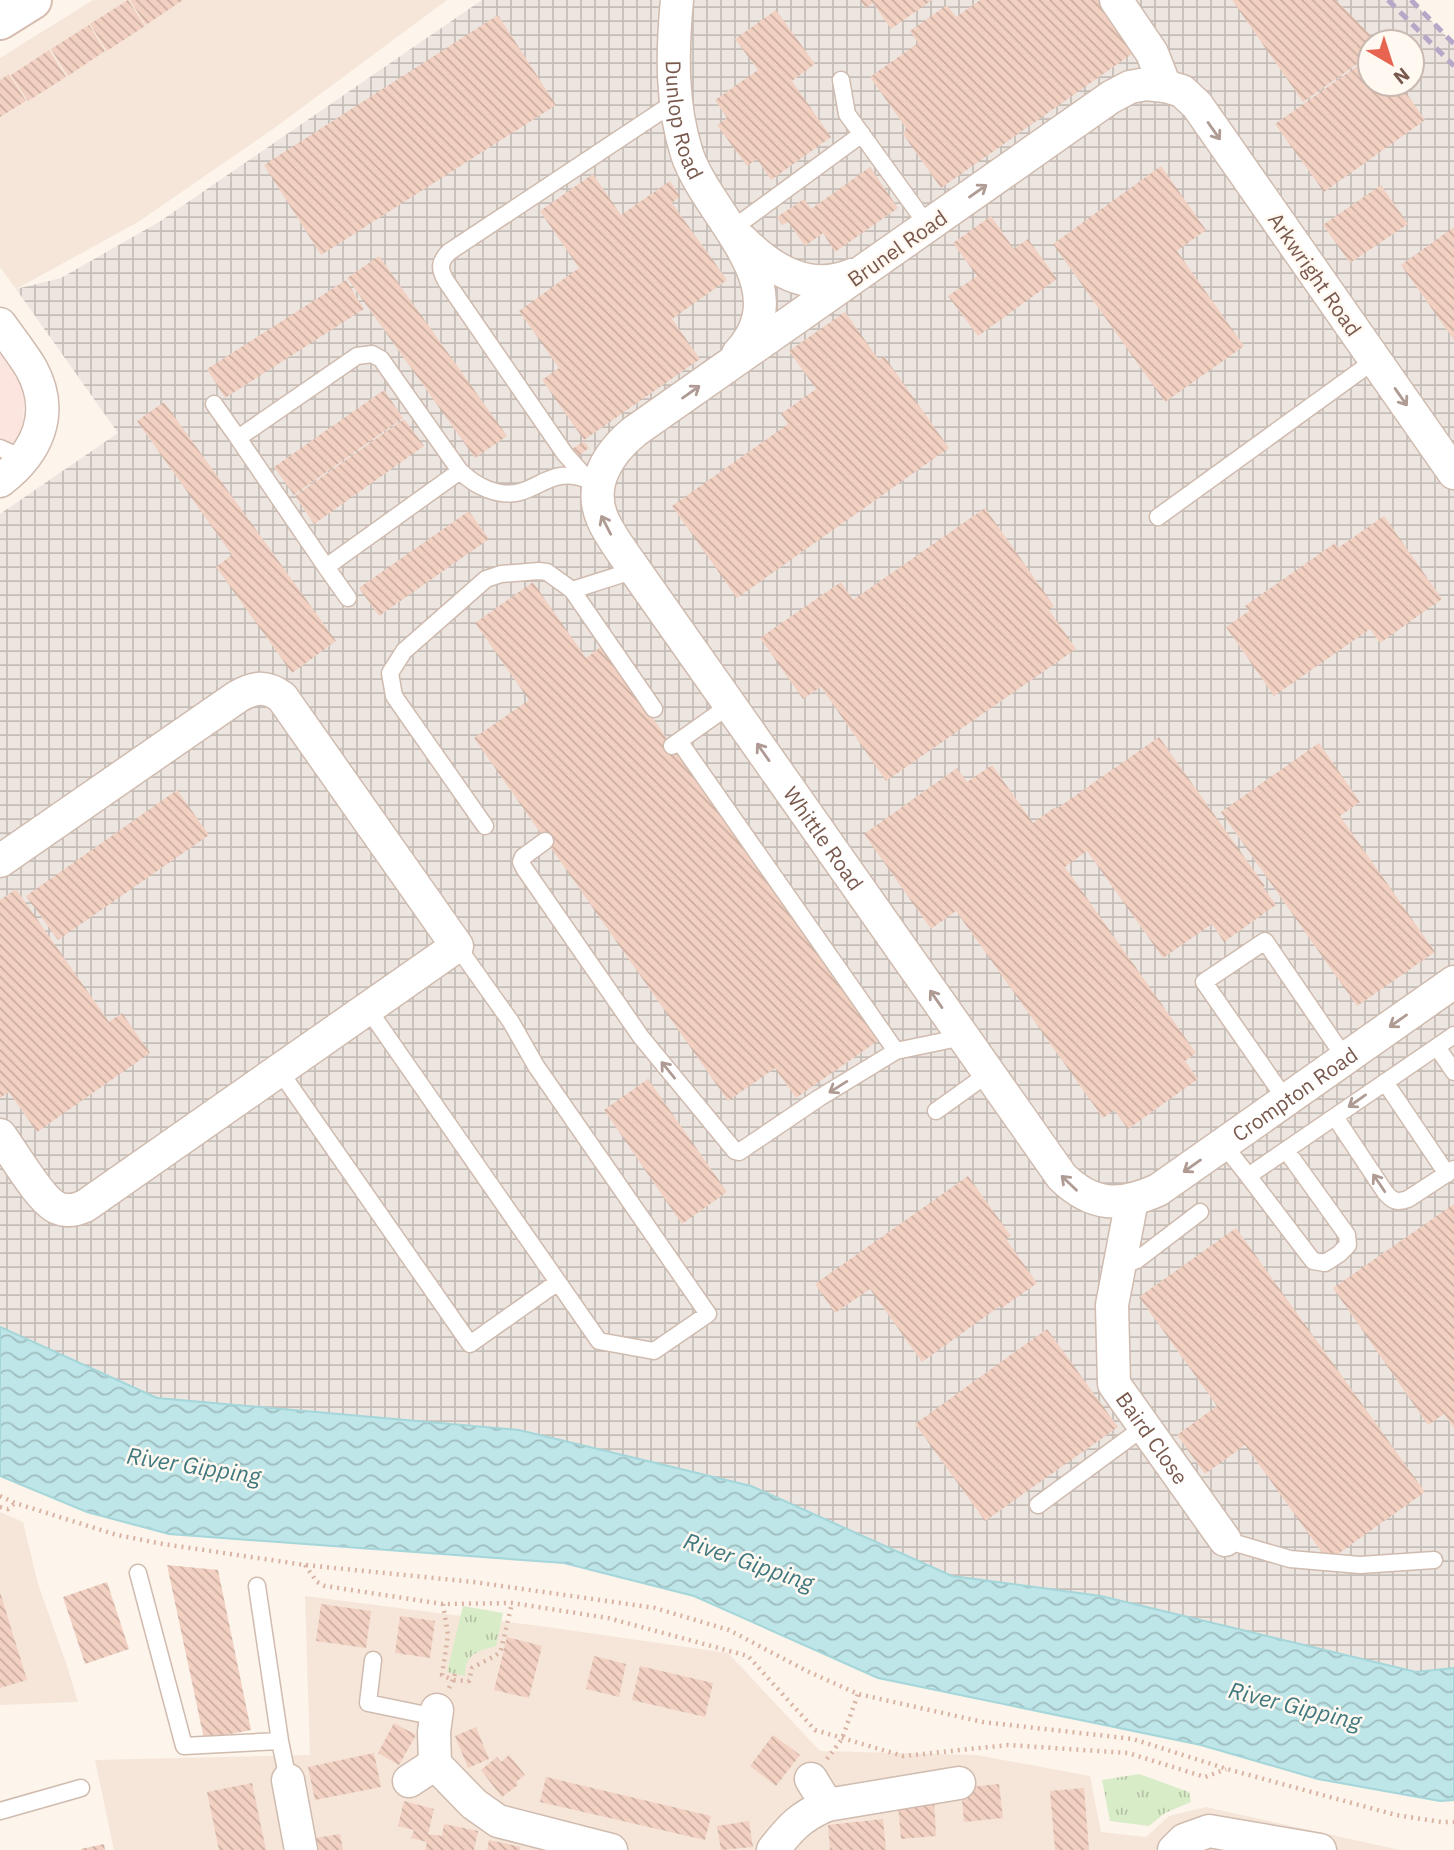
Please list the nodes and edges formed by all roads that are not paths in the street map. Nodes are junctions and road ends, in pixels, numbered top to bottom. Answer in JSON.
{"nodes":[{"id":1,"x":32,"y":0,"type":"edge"},
{"id":2,"x":677,"y":0,"type":"edge"},
{"id":3,"x":1116,"y":0,"type":"edge"},
{"id":4,"x":0,"y":20,"type":"edge"},
{"id":5,"x":841,"y":80,"type":"dead end"},
{"id":6,"x":1166,"y":86,"type":"junction"},
{"id":7,"x":675,"y":102,"type":"junction"},
{"id":8,"x":862,"y":134,"type":"junction"},
{"id":9,"x":928,"y":226,"type":"junction"},
{"id":10,"x":732,"y":229,"type":"junction"},
{"id":11,"x":871,"y":267,"type":"junction"},
{"id":12,"x":0,"y":324,"type":"edge"},
{"id":13,"x":1375,"y":360,"type":"junction"},
{"id":14,"x":720,"y":371,"type":"junction"},
{"id":15,"x":214,"y":404,"type":"dead end"},
{"id":16,"x":238,"y":438,"type":"junction"},
{"id":17,"x":13,"y":453,"type":"edge"},
{"id":18,"x":460,"y":471,"type":"junction"},
{"id":19,"x":1454,"y":473,"type":"edge"},
{"id":20,"x":0,"y":481,"type":"edge"},
{"id":21,"x":598,"y":483,"type":"junction"},
{"id":22,"x":1158,"y":517,"type":"dead end"},
{"id":23,"x":326,"y":567,"type":"junction"},
{"id":24,"x":635,"y":570,"type":"junction"},
{"id":25,"x":572,"y":590,"type":"junction"},
{"id":26,"x":348,"y":598,"type":"dead end"},
{"id":27,"x":730,"y":705,"type":"junction"},
{"id":28,"x":654,"y":709,"type":"dead end"},
{"id":29,"x":485,"y":826,"type":"dead end"},
{"id":30,"x":545,"y":841,"type":"dead end"},
{"id":31,"x":0,"y":862,"type":"edge"},
{"id":32,"x":457,"y":946,"type":"junction"},
{"id":33,"x":1454,"y":982,"type":"edge"},
{"id":34,"x":368,"y":1009,"type":"junction"},
{"id":35,"x":1454,"y":1035,"type":"edge"},
{"id":36,"x":963,"y":1037,"type":"junction"},
{"id":37,"x":1437,"y":1046,"type":"junction"},
{"id":38,"x":896,"y":1051,"type":"junction"},
{"id":39,"x":1345,"y":1058,"type":"junction"},
{"id":40,"x":279,"y":1070,"type":"junction"},
{"id":41,"x":1454,"y":1072,"type":"edge"},
{"id":42,"x":989,"y":1073,"type":"junction"},
{"id":43,"x":1385,"y":1082,"type":"junction"},
{"id":44,"x":1286,"y":1100,"type":"junction"},
{"id":45,"x":936,"y":1111,"type":"dead end"},
{"id":46,"x":1335,"y":1117,"type":"junction"},
{"id":47,"x":0,"y":1135,"type":"edge"},
{"id":48,"x":1223,"y":1144,"type":"junction"},
{"id":49,"x":1286,"y":1150,"type":"junction"},
{"id":50,"x":1451,"y":1171,"type":"edge"},
{"id":51,"x":1246,"y":1173,"type":"junction"},
{"id":52,"x":1132,"y":1200,"type":"junction"},
{"id":53,"x":1200,"y":1212,"type":"dead end"},
{"id":54,"x":1118,"y":1267,"type":"junction"},
{"id":55,"x":558,"y":1282,"type":"junction"},
{"id":56,"x":1144,"y":1427,"type":"junction"},
{"id":57,"x":1038,"y":1505,"type":"dead end"},
{"id":58,"x":1225,"y":1540,"type":"joint"},
{"id":59,"x":1434,"y":1560,"type":"dead end"},
{"id":60,"x":138,"y":1573,"type":"dead end"},
{"id":61,"x":257,"y":1586,"type":"dead end"},
{"id":62,"x":373,"y":1660,"type":"dead end"},
{"id":63,"x":437,"y":1714,"type":"joint"},
{"id":64,"x":280,"y":1741,"type":"junction"},
{"id":65,"x":435,"y":1764,"type":"junction"},
{"id":66,"x":288,"y":1780,"type":"joint"},
{"id":67,"x":409,"y":1781,"type":"dead end"},
{"id":68,"x":959,"y":1783,"type":"dead end"},
{"id":69,"x":80,"y":1788,"type":"dead end"},
{"id":70,"x":0,"y":1811,"type":"edge"},
{"id":71,"x":301,"y":1850,"type":"edge"},
{"id":72,"x":611,"y":1850,"type":"edge"},
{"id":73,"x":773,"y":1850,"type":"edge"},
{"id":74,"x":1174,"y":1850,"type":"edge"},
{"id":75,"x":1320,"y":1850,"type":"edge"}],
"edges":[{"from":1,"to":4,"type":"street"},
{"from":2,"to":7,"type":"street","name":"Dunlop Road"},
{"from":3,"to":6,"type":"street"},
{"from":5,"to":8,"type":"lane"},
{"from":9,"to":6,"type":"street","name":"Brunel Road","one_way":true},
{"from":6,"to":13,"type":"street","name":"Arkwright Road","one_way":true},
{"from":7,"to":10,"type":"street","name":"Dunlop Road"},
{"from":7,"to":21,"type":"lane"},
{"from":8,"to":9,"type":"lane"},
{"from":8,"to":10,"type":"lane"},
{"from":9,"to":11,"type":"street","name":"Brunel Road"},
{"from":10,"to":11,"type":"street","name":"Dunlop Road"},
{"from":10,"to":14,"type":"street","name":"Dunlop Road"},
{"from":11,"to":14,"type":"street","name":"Brunel Road"},
{"from":12,"to":17,"type":"street"},
{"from":13,"to":19,"type":"street","name":"Arkwright Road","one_way":true},
{"from":13,"to":22,"type":"lane"},
{"from":21,"to":14,"type":"street","name":"Brunel Road","one_way":true},
{"from":15,"to":16,"type":"lane"},
{"from":16,"to":18,"type":"lane"},
{"from":16,"to":23,"type":"lane"},
{"from":17,"to":20,"type":"street"},
{"from":18,"to":21,"type":"lane"},
{"from":18,"to":23,"type":"lane"},
{"from":24,"to":21,"type":"street","name":"Whittle Road","one_way":true},
{"from":23,"to":26,"type":"lane"},
{"from":24,"to":25,"type":"lane"},
{"from":24,"to":27,"type":"street","name":"Whittle Road"},
{"from":25,"to":28,"type":"lane"},
{"from":25,"to":29,"type":"lane"},
{"from":36,"to":27,"type":"street","name":"Whittle Road","one_way":true},
{"from":27,"to":38,"type":"lane"},
{"from":38,"to":30,"type":"lane","one_way":true},
{"from":31,"to":32,"type":"street"},
{"from":32,"to":34,"type":"street"},
{"from":32,"to":55,"type":"lane"},
{"from":33,"to":39,"type":"street","name":"Crompton Road","one_way":true},
{"from":34,"to":40,"type":"street"},
{"from":34,"to":55,"type":"lane"},
{"from":35,"to":37,"type":"lane"},
{"from":36,"to":38,"type":"lane"},
{"from":36,"to":42,"type":"street","name":"Whittle Road"},
{"from":37,"to":41,"type":"lane"},
{"from":37,"to":43,"type":"lane"},
{"from":39,"to":44,"type":"street","name":"Crompton Road"},
{"from":39,"to":44,"type":"lane"},
{"from":40,"to":47,"type":"street"},
{"from":40,"to":55,"type":"lane"},
{"from":42,"to":45,"type":"lane"},
{"from":52,"to":42,"type":"street","name":"Whittle Road","one_way":true},
{"from":43,"to":46,"type":"lane","one_way":true},
{"from":43,"to":50,"type":"lane"},
{"from":44,"to":48,"type":"street","name":"Crompton Road"},
{"from":46,"to":49,"type":"lane"},
{"from":50,"to":46,"type":"lane","one_way":true},
{"from":48,"to":51,"type":"lane"},
{"from":48,"to":52,"type":"street","name":"Crompton Road","one_way":true},
{"from":49,"to":51,"type":"lane"},
{"from":49,"to":51,"type":"lane"},
{"from":52,"to":54,"type":"street","name":"Baird Close"},
{"from":53,"to":54,"type":"lane"},
{"from":54,"to":56,"type":"street","name":"Baird Close"},
{"from":56,"to":57,"type":"lane"},
{"from":56,"to":58,"type":"street","name":"Baird Close"},
{"from":58,"to":59,"type":"lane"},
{"from":60,"to":64,"type":"lane"},
{"from":61,"to":64,"type":"lane"},
{"from":62,"to":63,"type":"lane"},
{"from":63,"to":65,"type":"street"},
{"from":64,"to":66,"type":"lane"},
{"from":65,"to":67,"type":"street"},
{"from":65,"to":72,"type":"street"},
{"from":66,"to":71,"type":"street"},
{"from":68,"to":73,"type":"street"},
{"from":69,"to":70,"type":"lane"},
{"from":74,"to":75,"type":"street"}]}
